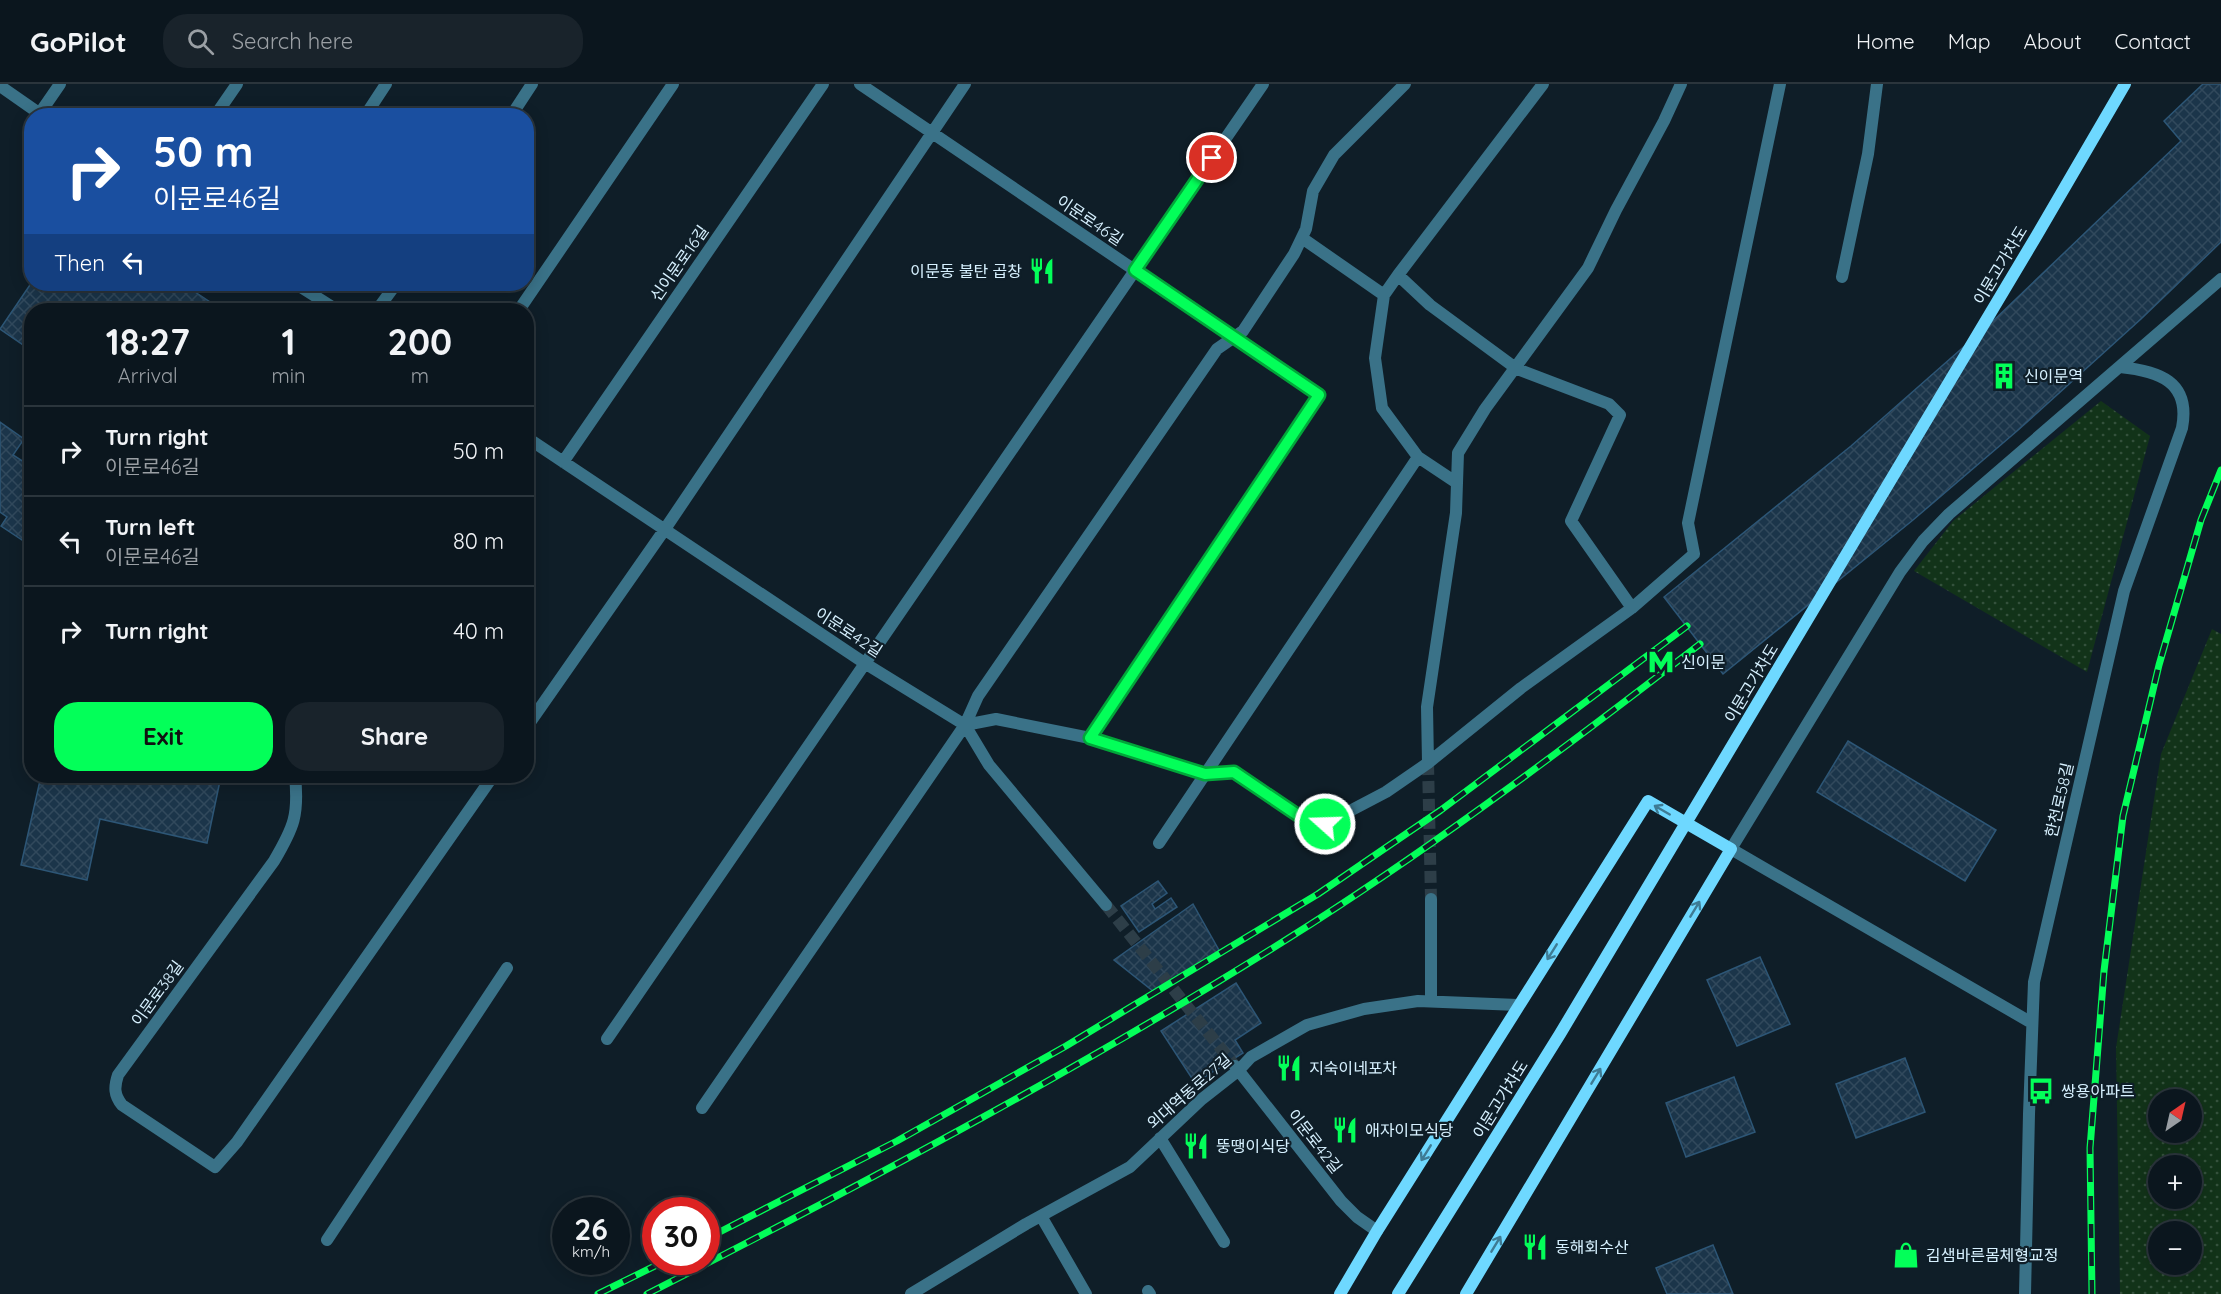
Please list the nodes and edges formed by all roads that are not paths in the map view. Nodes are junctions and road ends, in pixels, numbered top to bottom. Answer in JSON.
{"nodes":[{"id":1,"x":60,"y":84,"type":"edge"},
{"id":2,"x":237,"y":84,"type":"edge"},
{"id":3,"x":386,"y":84,"type":"edge"},
{"id":4,"x":532,"y":84,"type":"edge"},
{"id":5,"x":673,"y":84,"type":"edge"},
{"id":6,"x":823,"y":84,"type":"edge"},
{"id":7,"x":860,"y":84,"type":"edge"},
{"id":8,"x":965,"y":84,"type":"edge"},
{"id":9,"x":1263,"y":84,"type":"edge"},
{"id":10,"x":1405,"y":84,"type":"edge"},
{"id":11,"x":1543,"y":84,"type":"edge"},
{"id":12,"x":1681,"y":84,"type":"edge"},
{"id":13,"x":1780,"y":84,"type":"edge"},
{"id":14,"x":1877,"y":84,"type":"edge"},
{"id":15,"x":2125,"y":84,"type":"edge"},
{"id":16,"x":0,"y":87,"type":"edge"},
{"id":17,"x":33,"y":108,"type":"edge"},
{"id":18,"x":46,"y":108,"type":"edge"},
{"id":19,"x":220,"y":108,"type":"edge"},
{"id":20,"x":370,"y":108,"type":"edge"},
{"id":21,"x":516,"y":108,"type":"edge"},
{"id":22,"x":933,"y":134,"type":"junction"},
{"id":23,"x":1302,"y":238,"type":"junction"},
{"id":24,"x":1135,"y":270,"type":"junction"},
{"id":25,"x":1398,"y":274,"type":"junction"},
{"id":26,"x":1842,"y":277,"type":"dead end"},
{"id":27,"x":2221,"y":279,"type":"edge"},
{"id":28,"x":534,"y":288,"type":"edge"},
{"id":29,"x":307,"y":291,"type":"edge"},
{"id":30,"x":1384,"y":295,"type":"junction"},
{"id":31,"x":326,"y":303,"type":"edge"},
{"id":32,"x":1234,"y":338,"type":"junction"},
{"id":33,"x":2120,"y":367,"type":"junction"},
{"id":34,"x":1517,"y":369,"type":"junction"},
{"id":35,"x":534,"y":442,"type":"edge"},
{"id":36,"x":1418,"y":457,"type":"junction"},
{"id":37,"x":563,"y":462,"type":"junction"},
{"id":38,"x":1457,"y":483,"type":"junction"},
{"id":39,"x":665,"y":529,"type":"junction"},
{"id":40,"x":1632,"y":608,"type":"junction"},
{"id":41,"x":866,"y":664,"type":"junction"},
{"id":42,"x":534,"y":717,"type":"edge"},
{"id":43,"x":965,"y":725,"type":"junction"},
{"id":44,"x":1090,"y":738,"type":"junction"},
{"id":45,"x":1428,"y":763,"type":"junction"},
{"id":46,"x":1205,"y":774,"type":"junction"},
{"id":47,"x":296,"y":783,"type":"edge"},
{"id":48,"x":488,"y":783,"type":"edge"},
{"id":49,"x":1159,"y":843,"type":"dead end"},
{"id":50,"x":1731,"y":849,"type":"junction"},
{"id":51,"x":1431,"y":899,"type":"tunnel mouth"},
{"id":52,"x":1106,"y":905,"type":"tunnel mouth"},
{"id":53,"x":507,"y":968,"type":"dead end"},
{"id":54,"x":1431,"y":1001,"type":"junction"},
{"id":55,"x":1518,"y":1005,"type":"junction"},
{"id":56,"x":2032,"y":1023,"type":"junction"},
{"id":57,"x":606,"y":1039,"type":"dead end"},
{"id":58,"x":1237,"y":1068,"type":"junction"},
{"id":59,"x":702,"y":1108,"type":"dead end"},
{"id":60,"x":1160,"y":1138,"type":"junction"},
{"id":61,"x":1041,"y":1216,"type":"junction"},
{"id":62,"x":1377,"y":1231,"type":"junction"},
{"id":63,"x":327,"y":1240,"type":"dead end"},
{"id":64,"x":1224,"y":1242,"type":"dead end"},
{"id":65,"x":911,"y":1294,"type":"edge"},
{"id":66,"x":1086,"y":1294,"type":"edge"},
{"id":67,"x":1340,"y":1294,"type":"edge"},
{"id":68,"x":1398,"y":1294,"type":"edge"},
{"id":69,"x":1466,"y":1294,"type":"edge"},
{"id":70,"x":2025,"y":1294,"type":"edge"}],
"edges":[{"from":1,"to":18,"type":"street"},
{"from":2,"to":19,"type":"street"},
{"from":3,"to":20,"type":"street"},
{"from":4,"to":21,"type":"street"},
{"from":5,"to":28,"type":"street"},
{"from":6,"to":37,"type":"street","name":"신이문로16길"},
{"from":7,"to":22,"type":"street","name":"이문로46길"},
{"from":8,"to":22,"type":"street"},
{"from":9,"to":24,"type":"street"},
{"from":10,"to":23,"type":"street"},
{"from":11,"to":25,"type":"street"},
{"from":12,"to":34,"type":"street"},
{"from":13,"to":40,"type":"street"},
{"from":14,"to":26,"type":"street"},
{"from":15,"to":68,"type":"main road","name":"이문고가차도"},
{"from":16,"to":17,"type":"street"},
{"from":22,"to":24,"type":"street","name":"이문로46길"},
{"from":22,"to":39,"type":"street"},
{"from":23,"to":30,"type":"street"},
{"from":23,"to":32,"type":"street"},
{"from":24,"to":32,"type":"street","name":"이문로46길"},
{"from":24,"to":41,"type":"street"},
{"from":25,"to":30,"type":"street"},
{"from":25,"to":34,"type":"street"},
{"from":27,"to":33,"type":"street"},
{"from":29,"to":31,"type":"street"},
{"from":30,"to":36,"type":"street"},
{"from":32,"to":43,"type":"street"},
{"from":32,"to":44,"type":"street","name":"이문로46길"},
{"from":33,"to":50,"type":"street"},
{"from":33,"to":56,"type":"street","name":"한천로58길"},
{"from":34,"to":38,"type":"street"},
{"from":34,"to":40,"type":"street"},
{"from":35,"to":37,"type":"street","name":"이문로42길"},
{"from":36,"to":38,"type":"street"},
{"from":36,"to":46,"type":"street"},
{"from":37,"to":39,"type":"street","name":"이문로42길"},
{"from":38,"to":45,"type":"street"},
{"from":39,"to":41,"type":"street","name":"이문로42길"},
{"from":39,"to":42,"type":"street"},
{"from":40,"to":45,"type":"street"},
{"from":41,"to":43,"type":"street","name":"이문로42길"},
{"from":41,"to":57,"type":"street"},
{"from":43,"to":44,"type":"street"},
{"from":43,"to":52,"type":"street","name":"이문로42길"},
{"from":43,"to":59,"type":"street"},
{"from":44,"to":46,"type":"street"},
{"from":45,"to":46,"type":"street"},
{"from":46,"to":49,"type":"street"},
{"from":47,"to":48,"type":"street","name":"이문로38길"},
{"from":50,"to":55,"type":"main road","one_way":true},
{"from":50,"to":56,"type":"street"},
{"from":69,"to":50,"type":"main road","one_way":true},
{"from":51,"to":54,"type":"street"},
{"from":53,"to":63,"type":"street"},
{"from":54,"to":55,"type":"street","name":"외대역동로27길"},
{"from":54,"to":58,"type":"street","name":"외대역동로27길"},
{"from":55,"to":62,"type":"main road","one_way":true},
{"from":56,"to":70,"type":"street","name":"한천로58길"},
{"from":58,"to":60,"type":"street","name":"외대역동로27길"},
{"from":58,"to":62,"type":"street","name":"이문로42길"},
{"from":60,"to":61,"type":"street","name":"외대역동로27길"},
{"from":60,"to":64,"type":"street"},
{"from":61,"to":65,"type":"street","name":"외대역동로27길"},
{"from":61,"to":66,"type":"street"},
{"from":62,"to":67,"type":"main road"}]}
